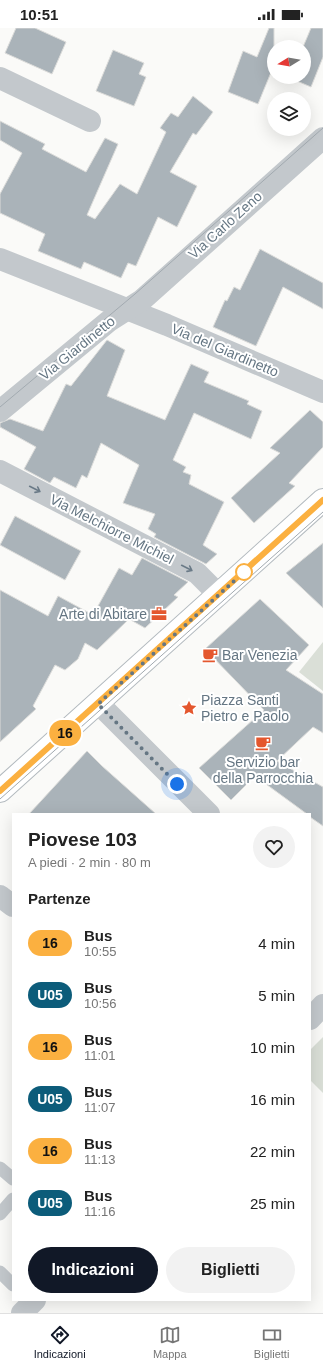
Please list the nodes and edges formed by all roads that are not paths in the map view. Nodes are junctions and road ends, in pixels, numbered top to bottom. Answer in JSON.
{"nodes":[{"id":1,"x":0,"y":78,"type":"edge"},
{"id":2,"x":90,"y":121,"type":"dead end"},
{"id":3,"x":323,"y":138,"type":"edge"},
{"id":4,"x":0,"y":259,"type":"edge"},
{"id":5,"x":125,"y":310,"type":"junction"},
{"id":6,"x":323,"y":392,"type":"edge"},
{"id":7,"x":0,"y":411,"type":"edge"},
{"id":8,"x":0,"y":471,"type":"edge"},
{"id":9,"x":323,"y":500,"type":"edge"},
{"id":10,"x":219,"y":595,"type":"junction"},
{"id":11,"x":98,"y":704,"type":"junction"},
{"id":12,"x":0,"y":791,"type":"edge"},
{"id":13,"x":208,"y":813,"type":"edge"},
{"id":14,"x":0,"y":896,"type":"edge"},
{"id":15,"x":12,"y":905,"type":"edge"},
{"id":16,"x":323,"y":1005,"type":"edge"},
{"id":17,"x":311,"y":1018,"type":"edge"},
{"id":18,"x":0,"y":1168,"type":"edge"},
{"id":19,"x":12,"y":1179,"type":"edge"},
{"id":20,"x":12,"y":1200,"type":"edge"},
{"id":21,"x":0,"y":1214,"type":"edge"},
{"id":22,"x":0,"y":1272,"type":"edge"},
{"id":23,"x":12,"y":1284,"type":"edge"}],
"edges":[{"from":1,"to":2,"type":"street"},
{"from":3,"to":5,"type":"street","name":"Via Carlo Zeno"},
{"from":4,"to":5,"type":"street","name":"Via Giardinetto"},
{"from":5,"to":6,"type":"street","name":"Via del Giardinetto"},
{"from":5,"to":7,"type":"street","name":"Via Giardinetto"},
{"from":8,"to":10,"type":"street","name":"Via Melchiorre Michiel","one_way":true},
{"from":9,"to":10,"type":"main road"},
{"from":10,"to":11,"type":"main road"},
{"from":11,"to":12,"type":"main road"},
{"from":11,"to":13,"type":"street"},
{"from":14,"to":15,"type":"street"},
{"from":16,"to":17,"type":"street"},
{"from":18,"to":19,"type":"lane"},
{"from":20,"to":21,"type":"lane"},
{"from":22,"to":23,"type":"lane"}]}
